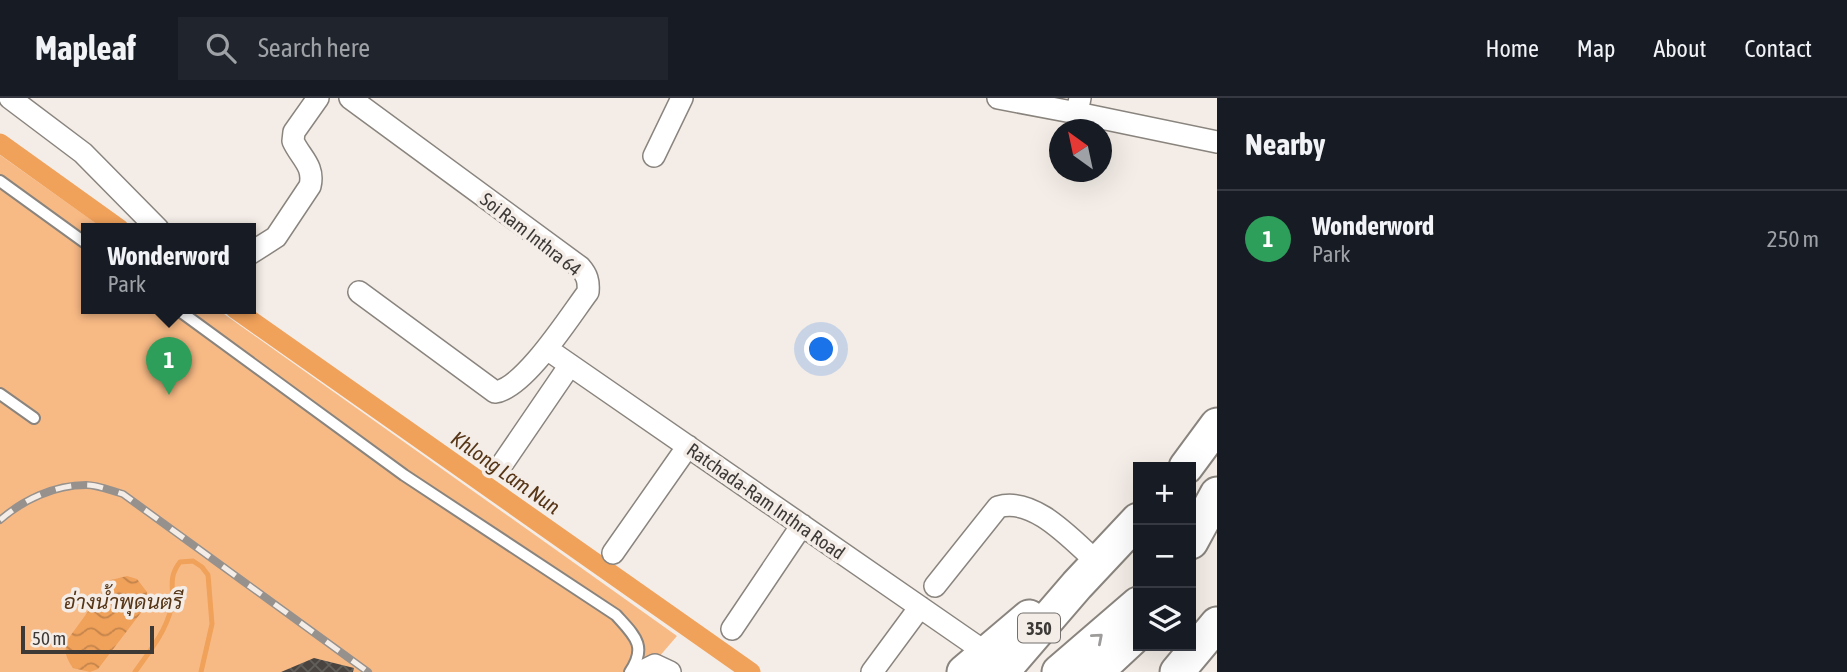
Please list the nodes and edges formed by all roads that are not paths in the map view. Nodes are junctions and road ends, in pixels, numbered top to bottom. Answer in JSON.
{"nodes":[{"id":1,"x":10,"y":98,"type":"edge"},
{"id":2,"x":318,"y":98,"type":"edge"},
{"id":3,"x":350,"y":98,"type":"edge"},
{"id":4,"x":682,"y":98,"type":"edge"},
{"id":5,"x":998,"y":98,"type":"edge"},
{"id":6,"x":1079,"y":106,"type":"edge"},
{"id":7,"x":1217,"y":142,"type":"edge"},
{"id":8,"x":654,"y":156,"type":"dead end"},
{"id":9,"x":0,"y":181,"type":"edge"},
{"id":10,"x":152,"y":223,"type":"edge"},
{"id":11,"x":81,"y":240,"type":"edge"},
{"id":12,"x":256,"y":250,"type":"edge"},
{"id":13,"x":359,"y":292,"type":"dead end"},
{"id":14,"x":184,"y":314,"type":"edge"},
{"id":15,"x":547,"y":349,"type":"junction"},
{"id":16,"x":570,"y":365,"type":"junction"},
{"id":17,"x":0,"y":394,"type":"edge"},
{"id":18,"x":34,"y":418,"type":"dead end"},
{"id":19,"x":1217,"y":425,"type":"edge"},
{"id":20,"x":688,"y":446,"type":"junction"},
{"id":21,"x":1190,"y":462,"type":"edge"},
{"id":22,"x":503,"y":463,"type":"dead end"},
{"id":23,"x":1217,"y":494,"type":"edge"},
{"id":24,"x":1133,"y":525,"type":"edge"},
{"id":25,"x":802,"y":526,"type":"junction"},
{"id":26,"x":1196,"y":533,"type":"edge"},
{"id":27,"x":1217,"y":536,"type":"edge"},
{"id":28,"x":613,"y":552,"type":"dead end"},
{"id":29,"x":1196,"y":555,"type":"edge"},
{"id":30,"x":1088,"y":574,"type":"junction"},
{"id":31,"x":935,"y":586,"type":"dead end"},
{"id":32,"x":920,"y":607,"type":"junction"},
{"id":33,"x":1133,"y":608,"type":"edge"},
{"id":34,"x":1217,"y":609,"type":"edge"},
{"id":35,"x":1217,"y":624,"type":"edge"},
{"id":36,"x":1196,"y":628,"type":"edge"},
{"id":37,"x":732,"y":629,"type":"dead end"},
{"id":38,"x":1133,"y":639,"type":"edge"},
{"id":39,"x":1133,"y":641,"type":"edge"},
{"id":40,"x":1173,"y":651,"type":"edge"},
{"id":41,"x":984,"y":665,"type":"edge"},
{"id":42,"x":630,"y":672,"type":"edge"},
{"id":43,"x":641,"y":672,"type":"edge"},
{"id":44,"x":670,"y":672,"type":"edge"},
{"id":45,"x":872,"y":672,"type":"edge"},
{"id":46,"x":1059,"y":672,"type":"edge"},
{"id":47,"x":1096,"y":672,"type":"edge"},
{"id":48,"x":1109,"y":672,"type":"edge"},
{"id":49,"x":1151,"y":672,"type":"edge"},
{"id":50,"x":1177,"y":672,"type":"edge"}],
"edges":[{"from":1,"to":10,"type":"street"},
{"from":2,"to":12,"type":"street"},
{"from":3,"to":15,"type":"street","name":"Soi Ram Inthra 64"},
{"from":4,"to":8,"type":"street"},
{"from":5,"to":6,"type":"street"},
{"from":6,"to":7,"type":"street"},
{"from":9,"to":11,"type":"lane"},
{"from":13,"to":15,"type":"street","name":"Soi Ram Inthra 64"},
{"from":14,"to":42,"type":"lane"},
{"from":15,"to":16,"type":"street","name":"Ratchada-Ram Inthra Road"},
{"from":16,"to":20,"type":"street","name":"Ratchada-Ram Inthra Road"},
{"from":16,"to":22,"type":"street"},
{"from":17,"to":18,"type":"lane"},
{"from":19,"to":21,"type":"main road"},
{"from":20,"to":25,"type":"street","name":"Ratchada-Ram Inthra Road"},
{"from":20,"to":28,"type":"street"},
{"from":23,"to":26,"type":"main road"},
{"from":24,"to":30,"type":"main road"},
{"from":25,"to":32,"type":"street","name":"Ratchada-Ram Inthra Road"},
{"from":25,"to":37,"type":"street"},
{"from":27,"to":29,"type":"main road"},
{"from":30,"to":31,"type":"street"},
{"from":30,"to":41,"type":"main road"},
{"from":32,"to":41,"type":"street","name":"Ratchada-Ram Inthra Road"},
{"from":32,"to":45,"type":"street"},
{"from":46,"to":33,"type":"main road","number":"350","one_way":true},
{"from":34,"to":36,"type":"main road"},
{"from":35,"to":50,"type":"main road"},
{"from":38,"to":47,"type":"main road"},
{"from":39,"to":48,"type":"main road"},
{"from":40,"to":49,"type":"main road"},
{"from":43,"to":44,"type":"street"}]}
